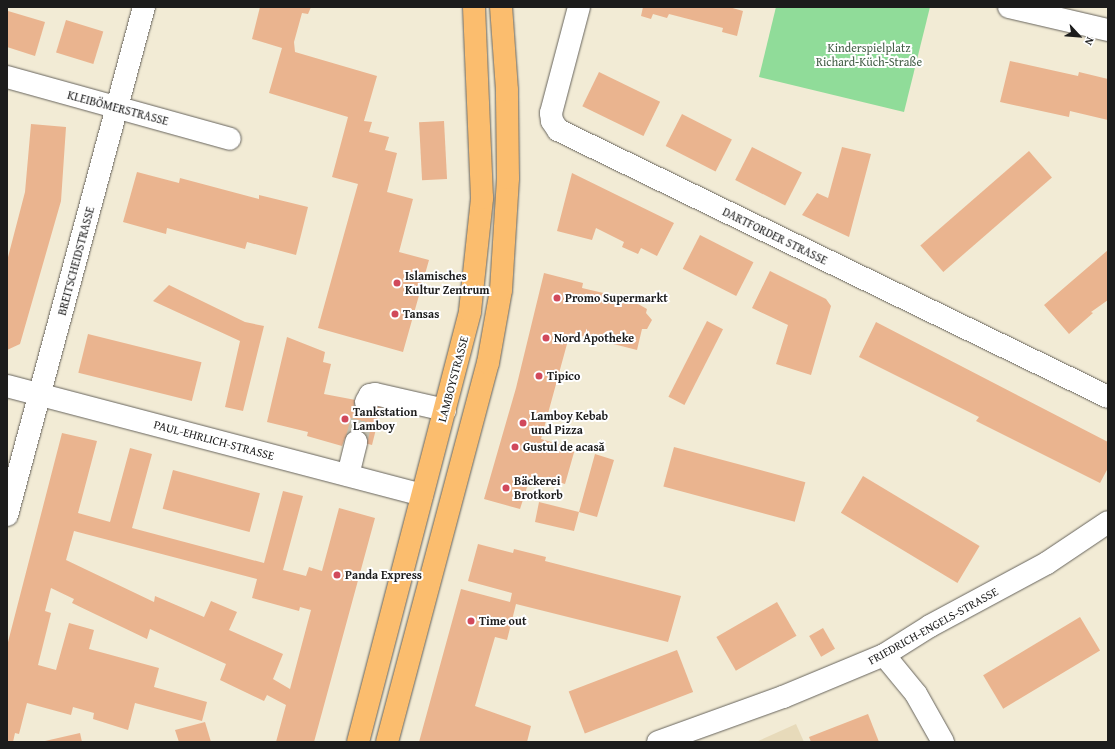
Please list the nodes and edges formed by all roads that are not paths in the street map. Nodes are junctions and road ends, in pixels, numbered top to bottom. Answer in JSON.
{"nodes":[{"id":1,"x":144,"y":7,"type":"edge"},
{"id":2,"x":474,"y":7,"type":"edge"},
{"id":3,"x":501,"y":7,"type":"edge"},
{"id":4,"x":579,"y":7,"type":"edge"},
{"id":5,"x":1009,"y":7,"type":"edge"},
{"id":6,"x":1108,"y":30,"type":"edge"},
{"id":7,"x":7,"y":77,"type":"edge"},
{"id":8,"x":117,"y":108,"type":"junction"},
{"id":9,"x":230,"y":139,"type":"dead end"},
{"id":10,"x":7,"y":386,"type":"edge"},
{"id":11,"x":39,"y":394,"type":"junction"},
{"id":12,"x":1108,"y":397,"type":"edge"},
{"id":13,"x":366,"y":402,"type":"dead end"},
{"id":14,"x":445,"y":410,"type":"junction"},
{"id":15,"x":356,"y":442,"type":"tunnel mouth"},
{"id":16,"x":348,"y":475,"type":"junction"},
{"id":17,"x":422,"y":495,"type":"junction"},
{"id":18,"x":7,"y":515,"type":"edge"},
{"id":19,"x":1108,"y":522,"type":"edge"},
{"id":20,"x":884,"y":655,"type":"junction"},
{"id":21,"x":358,"y":742,"type":"edge"},
{"id":22,"x":388,"y":742,"type":"edge"},
{"id":23,"x":658,"y":742,"type":"edge"},
{"id":24,"x":943,"y":742,"type":"edge"}],
"edges":[{"from":1,"to":8,"type":"street","name":"BREITSCHEIDSTRASSE"},
{"from":2,"to":14,"type":"main road","name":"LAMBOYSTRASSE"},
{"from":3,"to":22,"type":"main road"},
{"from":4,"to":12,"type":"street","name":"DARTFORDER STRASSE"},
{"from":5,"to":6,"type":"street"},
{"from":7,"to":8,"type":"street","name":"KLEIBÖMERSTRASSE"},
{"from":8,"to":9,"type":"street","name":"KLEIBÖMERSTRASSE"},
{"from":8,"to":11,"type":"street","name":"BREITSCHEIDSTRASSE"},
{"from":10,"to":11,"type":"street","name":"PAUL-EHRLICH-STRASSE"},
{"from":11,"to":16,"type":"street","name":"PAUL-EHRLICH-STRASSE"},
{"from":11,"to":18,"type":"street","name":"BREITSCHEIDSTRASSE"},
{"from":13,"to":14,"type":"street"},
{"from":14,"to":17,"type":"main road","name":"LAMBOYSTRASSE"},
{"from":15,"to":16,"type":"street"},
{"from":16,"to":17,"type":"street","name":"PAUL-EHRLICH-STRASSE"},
{"from":17,"to":21,"type":"main road","name":"LAMBOYSTRASSE"},
{"from":19,"to":20,"type":"street","name":"FRIEDRICH-ENGELS-STRASSE"},
{"from":20,"to":23,"type":"street","name":"FRIEDRICH-ENGELS-STRASSE"},
{"from":20,"to":24,"type":"street"}]}
